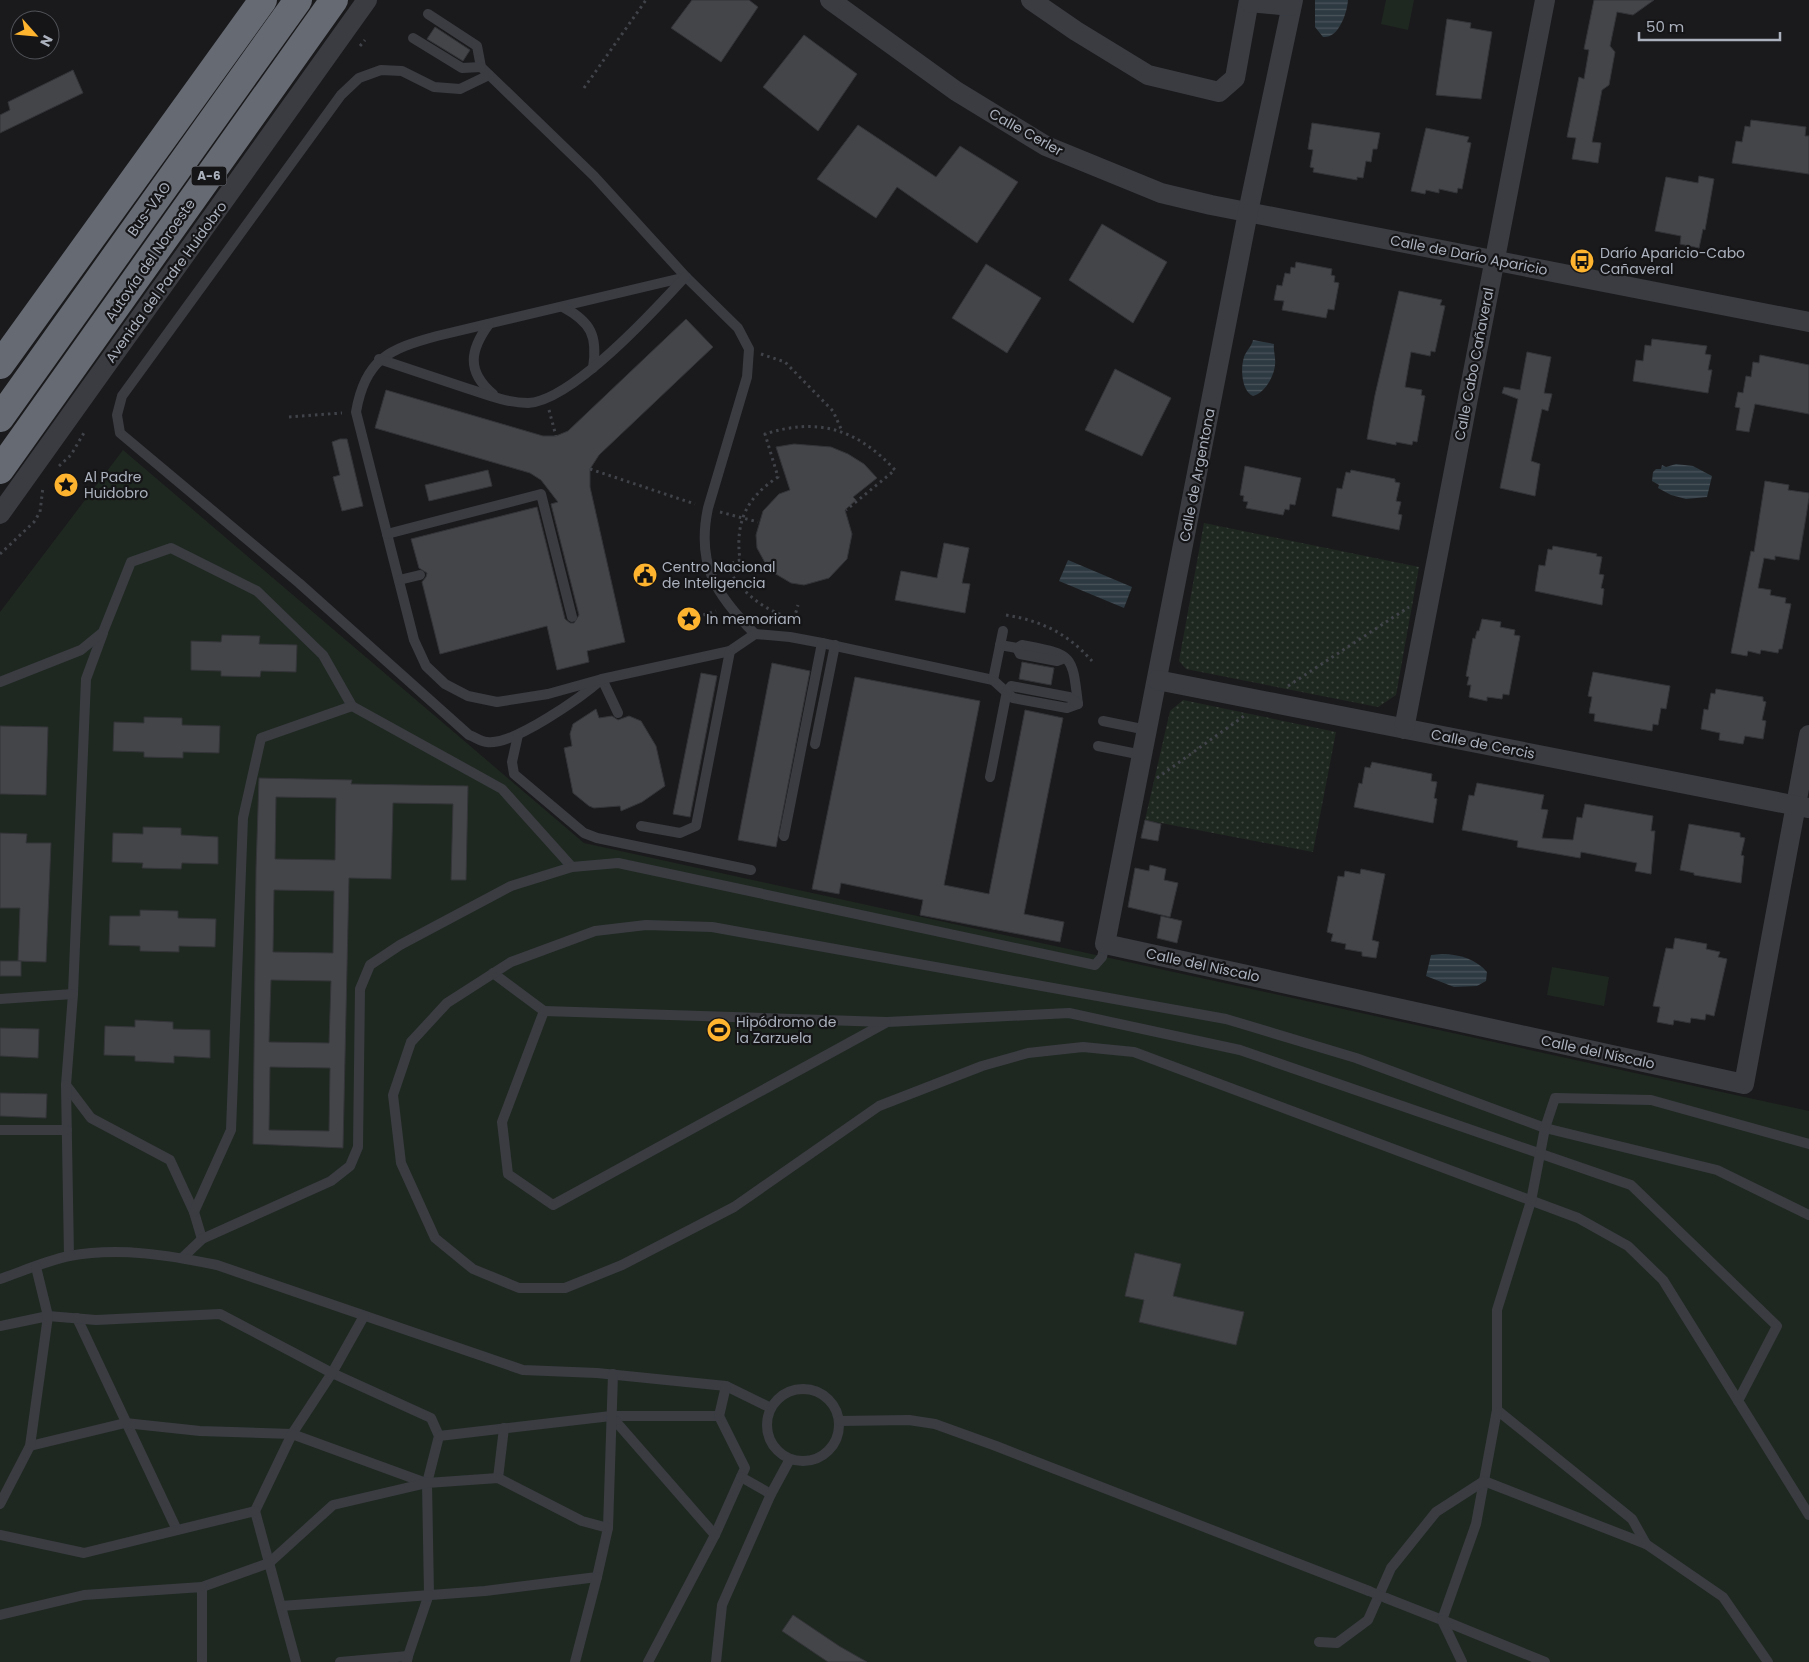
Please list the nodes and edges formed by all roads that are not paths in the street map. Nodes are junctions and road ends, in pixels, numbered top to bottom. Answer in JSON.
{"nodes":[{"id":1,"x":244,"y":0,"type":"edge"},
{"id":2,"x":263,"y":0,"type":"edge"},
{"id":3,"x":298,"y":0,"type":"edge"},
{"id":4,"x":334,"y":0,"type":"edge"},
{"id":5,"x":367,"y":0,"type":"edge"},
{"id":6,"x":830,"y":0,"type":"edge"},
{"id":7,"x":1031,"y":0,"type":"edge"},
{"id":8,"x":1545,"y":0,"type":"edge"},
{"id":9,"x":1249,"y":1,"type":"edge"},
{"id":10,"x":1292,"y":3,"type":"edge"},
{"id":11,"x":428,"y":14,"type":"dead end"},
{"id":12,"x":413,"y":38,"type":"dead end"},
{"id":13,"x":481,"y":67,"type":"junction"},
{"id":14,"x":489,"y":75,"type":"junction"},
{"id":15,"x":122,"y":197,"type":"junction"},
{"id":16,"x":1248,"y":212,"type":"junction"},
{"id":17,"x":1495,"y":260,"type":"junction"},
{"id":18,"x":686,"y":276,"type":"junction"},
{"id":19,"x":563,"y":307,"type":"junction"},
{"id":20,"x":1809,"y":322,"type":"edge"},
{"id":21,"x":489,"y":324,"type":"junction"},
{"id":22,"x":379,"y":359,"type":"junction"},
{"id":23,"x":0,"y":365,"type":"edge"},
{"id":24,"x":593,"y":368,"type":"junction"},
{"id":25,"x":498,"y":398,"type":"junction"},
{"id":26,"x":0,"y":418,"type":"edge"},
{"id":27,"x":0,"y":470,"type":"edge"},
{"id":28,"x":0,"y":514,"type":"edge"},
{"id":29,"x":387,"y":534,"type":"junction"},
{"id":30,"x":420,"y":575,"type":"dead end"},
{"id":31,"x":399,"y":580,"type":"junction"},
{"id":32,"x":572,"y":616,"type":"dead end"},
{"id":33,"x":1003,"y":631,"type":"dead end"},
{"id":34,"x":103,"y":632,"type":"junction"},
{"id":35,"x":754,"y":634,"type":"junction"},
{"id":36,"x":822,"y":642,"type":"junction"},
{"id":37,"x":834,"y":645,"type":"junction"},
{"id":38,"x":1000,"y":645,"type":"junction"},
{"id":39,"x":730,"y":651,"type":"junction"},
{"id":40,"x":602,"y":679,"type":"junction"},
{"id":41,"x":993,"y":680,"type":"junction"},
{"id":42,"x":1157,"y":680,"type":"junction"},
{"id":43,"x":0,"y":682,"type":"edge"},
{"id":44,"x":1007,"y":691,"type":"junction"},
{"id":45,"x":352,"y":706,"type":"junction"},
{"id":46,"x":618,"y":713,"type":"dead end"},
{"id":47,"x":1103,"y":721,"type":"dead end"},
{"id":48,"x":1404,"y":729,"type":"junction"},
{"id":49,"x":1147,"y":730,"type":"junction"},
{"id":50,"x":1809,"y":734,"type":"edge"},
{"id":51,"x":518,"y":735,"type":"junction"},
{"id":52,"x":816,"y":744,"type":"dead end"},
{"id":53,"x":1098,"y":746,"type":"dead end"},
{"id":54,"x":1142,"y":755,"type":"junction"},
{"id":55,"x":990,"y":777,"type":"dead end"},
{"id":56,"x":1802,"y":807,"type":"edge"},
{"id":57,"x":641,"y":826,"type":"dead end"},
{"id":58,"x":784,"y":836,"type":"dead end"},
{"id":59,"x":572,"y":867,"type":"junction"},
{"id":60,"x":751,"y":870,"type":"dead end"},
{"id":61,"x":1105,"y":944,"type":"junction"},
{"id":62,"x":493,"y":973,"type":"junction"},
{"id":63,"x":74,"y":994,"type":"junction"},
{"id":64,"x":0,"y":999,"type":"edge"},
{"id":65,"x":544,"y":1011,"type":"junction"},
{"id":66,"x":887,"y":1022,"type":"junction"},
{"id":67,"x":66,"y":1084,"type":"junction"},
{"id":68,"x":1545,"y":1128,"type":"junction"},
{"id":69,"x":0,"y":1130,"type":"edge"},
{"id":70,"x":67,"y":1130,"type":"junction"},
{"id":71,"x":1809,"y":1144,"type":"edge"},
{"id":72,"x":1540,"y":1153,"type":"junction"},
{"id":73,"x":1531,"y":1200,"type":"junction"},
{"id":74,"x":194,"y":1212,"type":"junction"},
{"id":75,"x":1809,"y":1216,"type":"edge"},
{"id":76,"x":202,"y":1239,"type":"junction"},
{"id":77,"x":69,"y":1256,"type":"junction"},
{"id":78,"x":182,"y":1258,"type":"junction"},
{"id":79,"x":36,"y":1267,"type":"junction"},
{"id":80,"x":0,"y":1279,"type":"edge"},
{"id":81,"x":48,"y":1316,"type":"junction"},
{"id":82,"x":364,"y":1316,"type":"junction"},
{"id":83,"x":77,"y":1318,"type":"junction"},
{"id":84,"x":0,"y":1326,"type":"edge"},
{"id":85,"x":332,"y":1373,"type":"junction"},
{"id":86,"x":612,"y":1374,"type":"junction"},
{"id":87,"x":726,"y":1386,"type":"junction"},
{"id":88,"x":1738,"y":1401,"type":"junction"},
{"id":89,"x":771,"y":1408,"type":"junction"},
{"id":90,"x":1497,"y":1410,"type":"junction"},
{"id":91,"x":611,"y":1416,"type":"junction"},
{"id":92,"x":719,"y":1416,"type":"junction"},
{"id":93,"x":839,"y":1421,"type":"junction"},
{"id":94,"x":125,"y":1423,"type":"junction"},
{"id":95,"x":504,"y":1428,"type":"junction"},
{"id":96,"x":292,"y":1434,"type":"junction"},
{"id":97,"x":439,"y":1436,"type":"junction"},
{"id":98,"x":30,"y":1446,"type":"junction"},
{"id":99,"x":790,"y":1459,"type":"junction"},
{"id":100,"x":741,"y":1477,"type":"junction"},
{"id":101,"x":498,"y":1478,"type":"junction"},
{"id":102,"x":1484,"y":1481,"type":"junction"},
{"id":103,"x":427,"y":1483,"type":"junction"},
{"id":104,"x":770,"y":1494,"type":"junction"},
{"id":105,"x":0,"y":1504,"type":"edge"},
{"id":106,"x":255,"y":1511,"type":"junction"},
{"id":107,"x":1809,"y":1514,"type":"edge"},
{"id":108,"x":608,"y":1528,"type":"junction"},
{"id":109,"x":177,"y":1530,"type":"junction"},
{"id":110,"x":0,"y":1535,"type":"edge"},
{"id":111,"x":715,"y":1535,"type":"junction"},
{"id":112,"x":1646,"y":1544,"type":"junction"},
{"id":113,"x":269,"y":1563,"type":"junction"},
{"id":114,"x":597,"y":1577,"type":"junction"},
{"id":115,"x":202,"y":1587,"type":"junction"},
{"id":116,"x":429,"y":1594,"type":"junction"},
{"id":117,"x":281,"y":1606,"type":"junction"},
{"id":118,"x":0,"y":1615,"type":"edge"},
{"id":119,"x":1442,"y":1620,"type":"junction"},
{"id":120,"x":1319,"y":1642,"type":"dead end"},
{"id":121,"x":408,"y":1659,"type":"edge"},
{"id":122,"x":202,"y":1662,"type":"edge"},
{"id":123,"x":296,"y":1662,"type":"edge"},
{"id":124,"x":340,"y":1662,"type":"edge"},
{"id":125,"x":575,"y":1662,"type":"edge"},
{"id":126,"x":648,"y":1662,"type":"edge"},
{"id":127,"x":716,"y":1662,"type":"edge"},
{"id":128,"x":1462,"y":1662,"type":"edge"},
{"id":129,"x":1545,"y":1662,"type":"edge"},
{"id":130,"x":1768,"y":1662,"type":"edge"}],
"edges":[{"from":1,"to":15,"type":"highway"},
{"from":2,"to":15,"type":"highway"},
{"from":3,"to":26,"type":"highway","name":"Bus-VAO"},
{"from":4,"to":27,"type":"highway","name":"Autovía del Noroeste","number":"A-6"},
{"from":5,"to":28,"type":"street","name":"Avenida del Padre Huidobro"},
{"from":6,"to":16,"type":"street","name":"Calle Cerler"},
{"from":7,"to":9,"type":"street","name":"Calle de Argentona"},
{"from":8,"to":17,"type":"street","name":"Calle Cabo Cañaveral"},
{"from":9,"to":10,"type":"street","name":"Calle de Argentona"},
{"from":10,"to":16,"type":"street","name":"Calle de Argentona"},
{"from":11,"to":13,"type":"lane"},
{"from":12,"to":13,"type":"lane"},
{"from":13,"to":14,"type":"lane"},
{"from":14,"to":18,"type":"lane"},
{"from":14,"to":51,"type":"lane"},
{"from":15,"to":23,"type":"highway"},
{"from":16,"to":17,"type":"street","name":"Calle de Darío Aparicio"},
{"from":16,"to":42,"type":"street","name":"Calle de Argentona"},
{"from":17,"to":20,"type":"street","name":"Calle de Darío Aparicio"},
{"from":17,"to":48,"type":"street","name":"Calle Cabo Cañaveral"},
{"from":18,"to":19,"type":"lane"},
{"from":18,"to":24,"type":"lane"},
{"from":18,"to":35,"type":"lane"},
{"from":19,"to":21,"type":"lane"},
{"from":19,"to":24,"type":"lane"},
{"from":21,"to":22,"type":"lane"},
{"from":21,"to":25,"type":"lane"},
{"from":22,"to":25,"type":"lane"},
{"from":22,"to":29,"type":"lane"},
{"from":24,"to":25,"type":"lane"},
{"from":29,"to":31,"type":"lane"},
{"from":29,"to":32,"type":"lane"},
{"from":30,"to":31,"type":"lane"},
{"from":31,"to":40,"type":"lane"},
{"from":33,"to":38,"type":"lane"},
{"from":34,"to":43,"type":"lane"},
{"from":34,"to":45,"type":"lane"},
{"from":34,"to":63,"type":"lane"},
{"from":35,"to":36,"type":"lane"},
{"from":35,"to":39,"type":"lane"},
{"from":36,"to":37,"type":"lane"},
{"from":36,"to":58,"type":"lane"},
{"from":37,"to":41,"type":"lane"},
{"from":37,"to":52,"type":"lane"},
{"from":38,"to":41,"type":"lane"},
{"from":38,"to":44,"type":"lane"},
{"from":39,"to":40,"type":"lane"},
{"from":39,"to":57,"type":"lane"},
{"from":40,"to":46,"type":"lane"},
{"from":40,"to":51,"type":"lane"},
{"from":41,"to":44,"type":"lane"},
{"from":42,"to":48,"type":"street","name":"Calle de Cercis"},
{"from":42,"to":49,"type":"street","name":"Calle de Argentona"},
{"from":44,"to":55,"type":"lane"},
{"from":45,"to":59,"type":"lane"},
{"from":45,"to":74,"type":"lane"},
{"from":47,"to":49,"type":"lane"},
{"from":48,"to":56,"type":"street","name":"Calle de Cercis"},
{"from":49,"to":54,"type":"street","name":"Calle de Argentona"},
{"from":50,"to":56,"type":"street","name":"Calle del Níscalo"},
{"from":51,"to":60,"type":"lane"},
{"from":53,"to":54,"type":"lane"},
{"from":54,"to":61,"type":"street","name":"Calle de Argentona"},
{"from":56,"to":61,"type":"street","name":"Calle del Níscalo"},
{"from":59,"to":61,"type":"lane"},
{"from":59,"to":76,"type":"lane"},
{"from":62,"to":65,"type":"lane"},
{"from":62,"to":68,"type":"lane"},
{"from":62,"to":73,"type":"lane"},
{"from":63,"to":64,"type":"lane"},
{"from":63,"to":67,"type":"lane"},
{"from":65,"to":66,"type":"lane"},
{"from":65,"to":66,"type":"lane"},
{"from":66,"to":72,"type":"lane"},
{"from":67,"to":70,"type":"lane"},
{"from":67,"to":74,"type":"lane"},
{"from":68,"to":71,"type":"lane"},
{"from":68,"to":72,"type":"lane"},
{"from":68,"to":75,"type":"lane"},
{"from":69,"to":70,"type":"lane"},
{"from":70,"to":77,"type":"lane"},
{"from":72,"to":73,"type":"lane"},
{"from":72,"to":88,"type":"lane"},
{"from":73,"to":88,"type":"lane"},
{"from":73,"to":90,"type":"lane"},
{"from":74,"to":76,"type":"lane"},
{"from":76,"to":78,"type":"lane"},
{"from":77,"to":78,"type":"lane"},
{"from":77,"to":79,"type":"lane"},
{"from":78,"to":82,"type":"lane"},
{"from":79,"to":80,"type":"lane"},
{"from":79,"to":81,"type":"lane"},
{"from":81,"to":83,"type":"lane"},
{"from":81,"to":84,"type":"lane"},
{"from":81,"to":98,"type":"lane"},
{"from":82,"to":85,"type":"lane"},
{"from":82,"to":86,"type":"lane"},
{"from":83,"to":85,"type":"lane"},
{"from":83,"to":94,"type":"lane"},
{"from":85,"to":96,"type":"lane"},
{"from":85,"to":97,"type":"lane"},
{"from":86,"to":87,"type":"lane"},
{"from":86,"to":91,"type":"lane"},
{"from":87,"to":89,"type":"lane"},
{"from":87,"to":92,"type":"lane"},
{"from":88,"to":107,"type":"lane"},
{"from":89,"to":93,"type":"lane"},
{"from":89,"to":99,"type":"lane"},
{"from":90,"to":102,"type":"lane"},
{"from":90,"to":112,"type":"lane"},
{"from":91,"to":92,"type":"lane"},
{"from":91,"to":95,"type":"lane"},
{"from":91,"to":108,"type":"lane"},
{"from":91,"to":111,"type":"lane"},
{"from":92,"to":100,"type":"lane"},
{"from":93,"to":99,"type":"lane"},
{"from":93,"to":119,"type":"lane","bridge":true},
{"from":94,"to":96,"type":"lane"},
{"from":94,"to":98,"type":"lane"},
{"from":94,"to":109,"type":"lane"},
{"from":95,"to":97,"type":"lane"},
{"from":95,"to":101,"type":"lane"},
{"from":96,"to":103,"type":"lane"},
{"from":96,"to":106,"type":"lane"},
{"from":97,"to":103,"type":"lane"},
{"from":98,"to":105,"type":"lane"},
{"from":99,"to":104,"type":"lane"},
{"from":100,"to":104,"type":"lane"},
{"from":100,"to":111,"type":"lane"},
{"from":101,"to":103,"type":"lane"},
{"from":101,"to":108,"type":"lane"},
{"from":102,"to":112,"type":"lane"},
{"from":102,"to":119,"type":"lane"},
{"from":102,"to":120,"type":"lane"},
{"from":103,"to":113,"type":"lane"},
{"from":103,"to":116,"type":"lane"},
{"from":104,"to":127,"type":"lane"},
{"from":106,"to":109,"type":"lane"},
{"from":106,"to":113,"type":"lane"},
{"from":108,"to":114,"type":"lane"},
{"from":109,"to":110,"type":"lane"},
{"from":111,"to":126,"type":"lane"},
{"from":112,"to":130,"type":"lane"},
{"from":113,"to":115,"type":"lane"},
{"from":113,"to":117,"type":"lane"},
{"from":114,"to":116,"type":"lane"},
{"from":114,"to":125,"type":"lane"},
{"from":115,"to":118,"type":"lane"},
{"from":115,"to":122,"type":"lane"},
{"from":116,"to":117,"type":"lane"},
{"from":116,"to":121,"type":"lane"},
{"from":117,"to":123,"type":"lane"},
{"from":119,"to":128,"type":"lane"},
{"from":119,"to":129,"type":"lane"},
{"from":121,"to":124,"type":"lane"}]}
